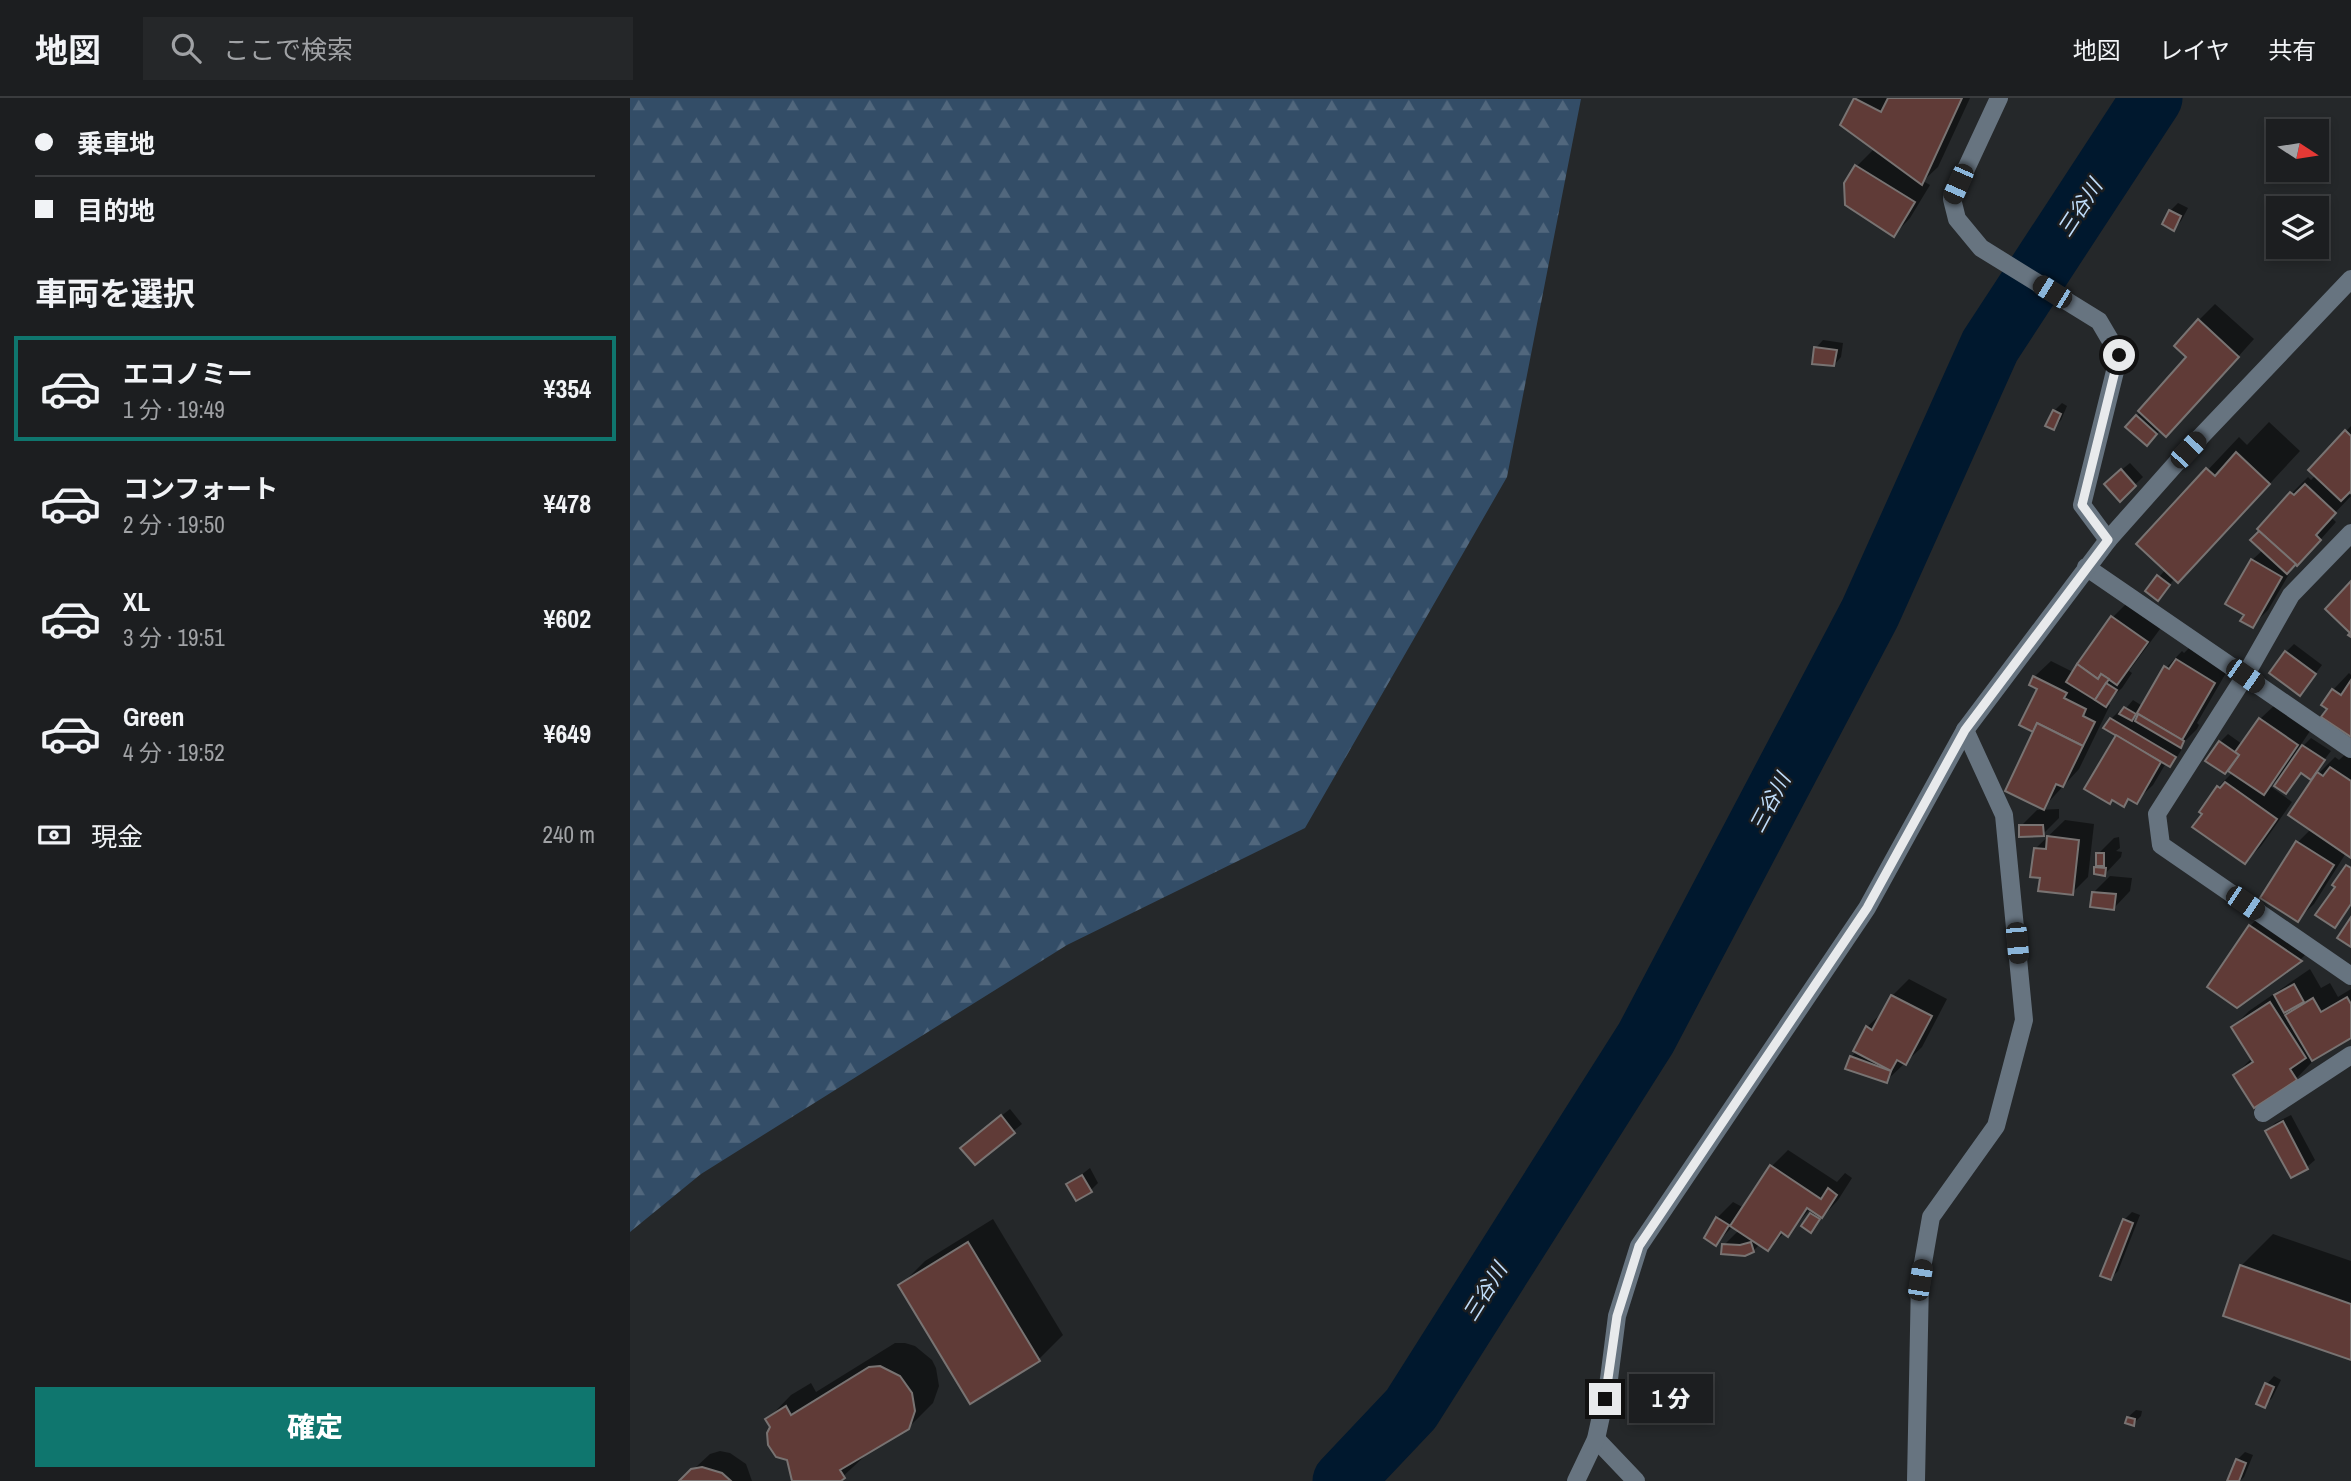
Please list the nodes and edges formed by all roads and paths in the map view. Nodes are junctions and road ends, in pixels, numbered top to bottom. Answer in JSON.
{"nodes":[{"id":1,"x":1999,"y":98,"type":"edge"},
{"id":2,"x":2351,"y":279,"type":"edge"},
{"id":3,"x":2351,"y":533,"type":"edge"},
{"id":4,"x":2108,"y":540,"type":"junction"},
{"id":5,"x":2086,"y":567,"type":"junction"},
{"id":6,"x":2245,"y":676,"type":"junction"},
{"id":7,"x":1965,"y":730,"type":"junction"},
{"id":8,"x":2351,"y":749,"type":"edge"},
{"id":9,"x":2351,"y":976,"type":"edge"},
{"id":10,"x":2351,"y":1055,"type":"edge"},
{"id":11,"x":2263,"y":1113,"type":"dead end"},
{"id":12,"x":1596,"y":1439,"type":"junction"},
{"id":13,"x":1576,"y":1481,"type":"edge"},
{"id":14,"x":1636,"y":1481,"type":"edge"},
{"id":15,"x":1916,"y":1481,"type":"edge"}],
"edges":[{"from":1,"to":4,"type":"street"},
{"from":2,"to":4,"type":"street"},
{"from":3,"to":6,"type":"street"},
{"from":4,"to":5,"type":"street"},
{"from":5,"to":6,"type":"street"},
{"from":5,"to":7,"type":"street"},
{"from":6,"to":8,"type":"street"},
{"from":6,"to":9,"type":"street"},
{"from":7,"to":12,"type":"street"},
{"from":7,"to":15,"type":"street"},
{"from":10,"to":11,"type":"street"},
{"from":12,"to":13,"type":"street"},
{"from":12,"to":14,"type":"street"}]}
